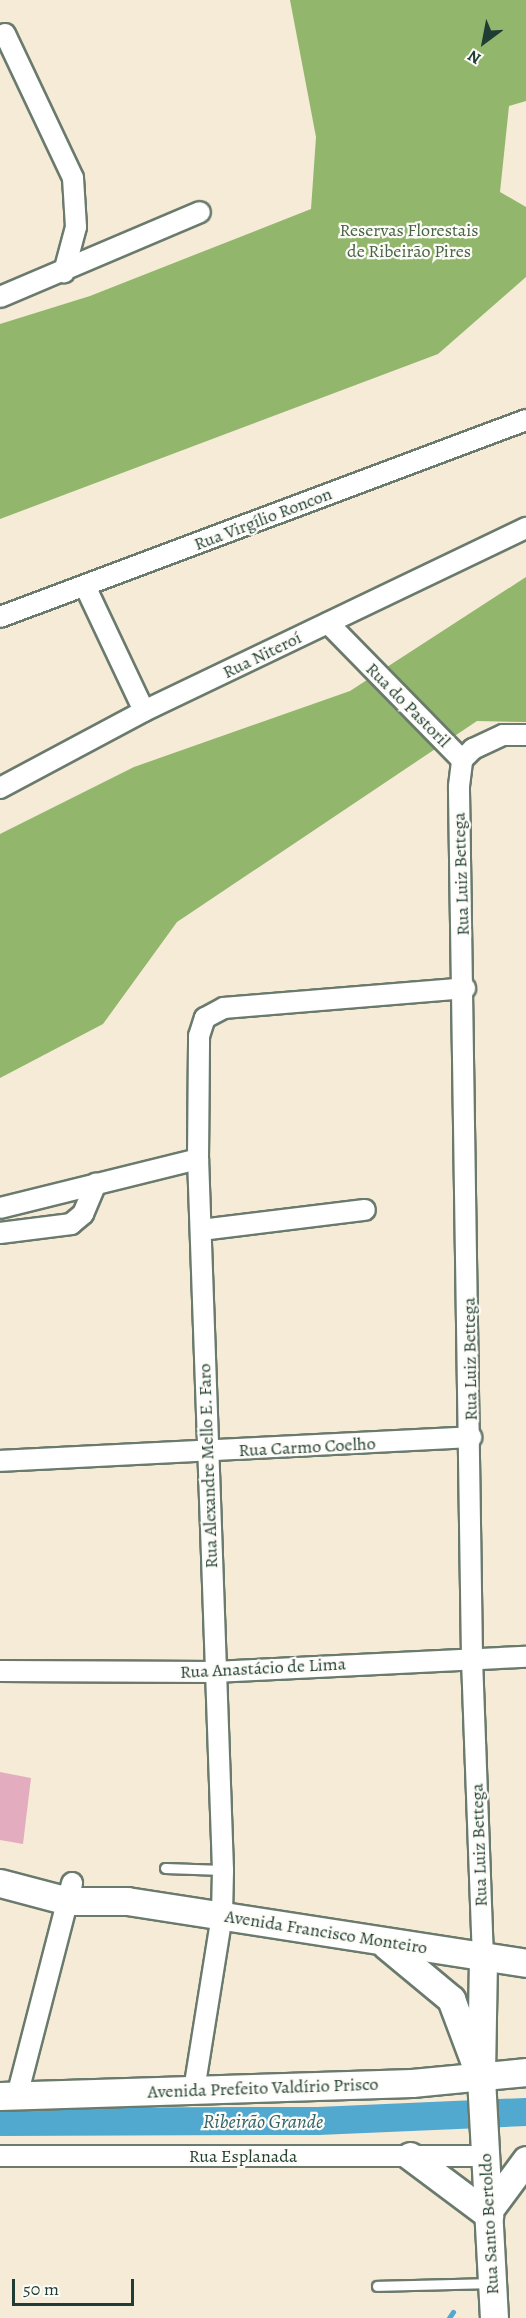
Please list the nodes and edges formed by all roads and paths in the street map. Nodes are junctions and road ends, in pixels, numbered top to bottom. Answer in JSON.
{"nodes":[{"id":1,"x":5,"y":34,"type":"dead end"},
{"id":2,"x":200,"y":212,"type":"dead end"},
{"id":3,"x":64,"y":272,"type":"junction"},
{"id":4,"x":0,"y":297,"type":"edge"},
{"id":5,"x":526,"y":420,"type":"edge"},
{"id":6,"x":526,"y":528,"type":"edge"},
{"id":7,"x":85,"y":586,"type":"junction"},
{"id":8,"x":0,"y":617,"type":"edge"},
{"id":9,"x":328,"y":624,"type":"junction"},
{"id":10,"x":144,"y":711,"type":"junction"},
{"id":11,"x":526,"y":735,"type":"edge"},
{"id":12,"x":462,"y":760,"type":"junction"},
{"id":13,"x":0,"y":788,"type":"edge"},
{"id":14,"x":465,"y":987,"type":"junction"},
{"id":15,"x":198,"y":1159,"type":"junction"},
{"id":16,"x":96,"y":1184,"type":"junction"},
{"id":17,"x":0,"y":1208,"type":"edge"},
{"id":18,"x":365,"y":1210,"type":"dead end"},
{"id":19,"x":201,"y":1230,"type":"junction"},
{"id":20,"x":0,"y":1233,"type":"edge"},
{"id":21,"x":471,"y":1437,"type":"junction"},
{"id":22,"x":208,"y":1453,"type":"junction"},
{"id":23,"x":0,"y":1461,"type":"edge"},
{"id":24,"x":472,"y":1657,"type":"junction"},
{"id":25,"x":526,"y":1657,"type":"edge"},
{"id":26,"x":0,"y":1671,"type":"edge"},
{"id":27,"x":214,"y":1672,"type":"junction"},
{"id":28,"x":0,"y":1866,"type":"edge"},
{"id":29,"x":165,"y":1868,"type":"dead end"},
{"id":30,"x":223,"y":1870,"type":"junction"},
{"id":31,"x":0,"y":1883,"type":"edge"},
{"id":32,"x":70,"y":1892,"type":"junction"},
{"id":33,"x":222,"y":1915,"type":"junction"},
{"id":34,"x":378,"y":1940,"type":"junction"},
{"id":35,"x":483,"y":1959,"type":"junction"},
{"id":36,"x":526,"y":1963,"type":"edge"},
{"id":37,"x":526,"y":2072,"type":"edge"},
{"id":38,"x":482,"y":2088,"type":"junction"},
{"id":39,"x":194,"y":2090,"type":"junction"},
{"id":40,"x":8,"y":2096,"type":"edge"},
{"id":41,"x":485,"y":2144,"type":"junction"},
{"id":42,"x":0,"y":2156,"type":"edge"},
{"id":43,"x":410,"y":2156,"type":"junction"},
{"id":44,"x":526,"y":2159,"type":"edge"},
{"id":45,"x":489,"y":2212,"type":"junction"},
{"id":46,"x":492,"y":2282,"type":"junction"},
{"id":47,"x":377,"y":2286,"type":"dead end"},
{"id":48,"x":494,"y":2318,"type":"edge"}],
"edges":[{"from":1,"to":3,"type":"street"},
{"from":2,"to":3,"type":"street"},
{"from":3,"to":4,"type":"street"},
{"from":5,"to":7,"type":"street","name":"Rua Virgílio Roncon"},
{"from":6,"to":9,"type":"street","name":"Rua Niteroí"},
{"from":7,"to":8,"type":"street","name":"Rua Virgílio Roncon"},
{"from":7,"to":10,"type":"street"},
{"from":9,"to":10,"type":"street","name":"Rua Niteroí"},
{"from":9,"to":12,"type":"street","name":"Rua do Pastoril"},
{"from":10,"to":13,"type":"street","name":"Rua Niteroí"},
{"from":11,"to":12,"type":"street","name":"Rua do Pastoril"},
{"from":12,"to":14,"type":"street","name":"Rua Luiz Bettega"},
{"from":14,"to":15,"type":"street","name":"Rua Alexandre Mello E. Faro"},
{"from":14,"to":21,"type":"street","name":"Rua Luiz Bettega"},
{"from":15,"to":16,"type":"street"},
{"from":15,"to":19,"type":"street","name":"Rua Alexandre Mello E. Faro"},
{"from":16,"to":17,"type":"street"},
{"from":16,"to":20,"type":"street"},
{"from":18,"to":19,"type":"street"},
{"from":19,"to":22,"type":"street","name":"Rua Alexandre Mello E. Faro"},
{"from":21,"to":22,"type":"street","name":"Rua Carmo Coelho"},
{"from":21,"to":24,"type":"street","name":"Rua Luiz Bettega"},
{"from":22,"to":23,"type":"street","name":"Rua Carmo Coelho"},
{"from":22,"to":27,"type":"street","name":"Rua Alexandre Mello E. Faro"},
{"from":24,"to":25,"type":"street","name":"Rua Anastácio de Lima"},
{"from":24,"to":27,"type":"street","name":"Rua Anastácio de Lima"},
{"from":24,"to":35,"type":"street","name":"Rua Luiz Bettega"},
{"from":26,"to":27,"type":"street","name":"Rua Anastácio de Lima"},
{"from":27,"to":30,"type":"street","name":"Rua Alexandre Mello E. Faro"},
{"from":28,"to":32,"type":"main road","name":"Avenida Francisco Monteiro"},
{"from":29,"to":30,"type":"lane"},
{"from":30,"to":33,"type":"street","name":"Rua Alexandre Mello E. Faro"},
{"from":31,"to":32,"type":"main road","name":"Avenida Francisco Monteiro"},
{"from":32,"to":33,"type":"main road","name":"Avenida Francisco Monteiro"},
{"from":32,"to":40,"type":"street"},
{"from":33,"to":34,"type":"main road","name":"Avenida Francisco Monteiro"},
{"from":33,"to":39,"type":"street","name":"Rua Alexandre Mello E. Faro"},
{"from":34,"to":35,"type":"main road","name":"Avenida Francisco Monteiro"},
{"from":34,"to":38,"type":"main road"},
{"from":35,"to":36,"type":"main road","name":"Avenida Francisco Monteiro"},
{"from":35,"to":38,"type":"main road"},
{"from":37,"to":38,"type":"main road","name":"Avenida Prefeito Valdírio Prisco"},
{"from":38,"to":39,"type":"main road","name":"Avenida Prefeito Valdírio Prisco"},
{"from":38,"to":41,"type":"main road","name":"Rua Santo Bertoldo"},
{"from":39,"to":40,"type":"main road","name":"Avenida Prefeito Valdírio Prisco"},
{"from":41,"to":43,"type":"street","name":"Rua Esplanada"},
{"from":41,"to":44,"type":"main road"},
{"from":41,"to":45,"type":"main road","name":"Rua Santo Bertoldo"},
{"from":42,"to":43,"type":"street","name":"Rua Esplanada"},
{"from":43,"to":45,"type":"main road"},
{"from":44,"to":45,"type":"main road"},
{"from":45,"to":46,"type":"main road","name":"Rua Santo Bertoldo"},
{"from":46,"to":47,"type":"lane"},
{"from":46,"to":48,"type":"main road","name":"Rua Santo Bertoldo"}]}
